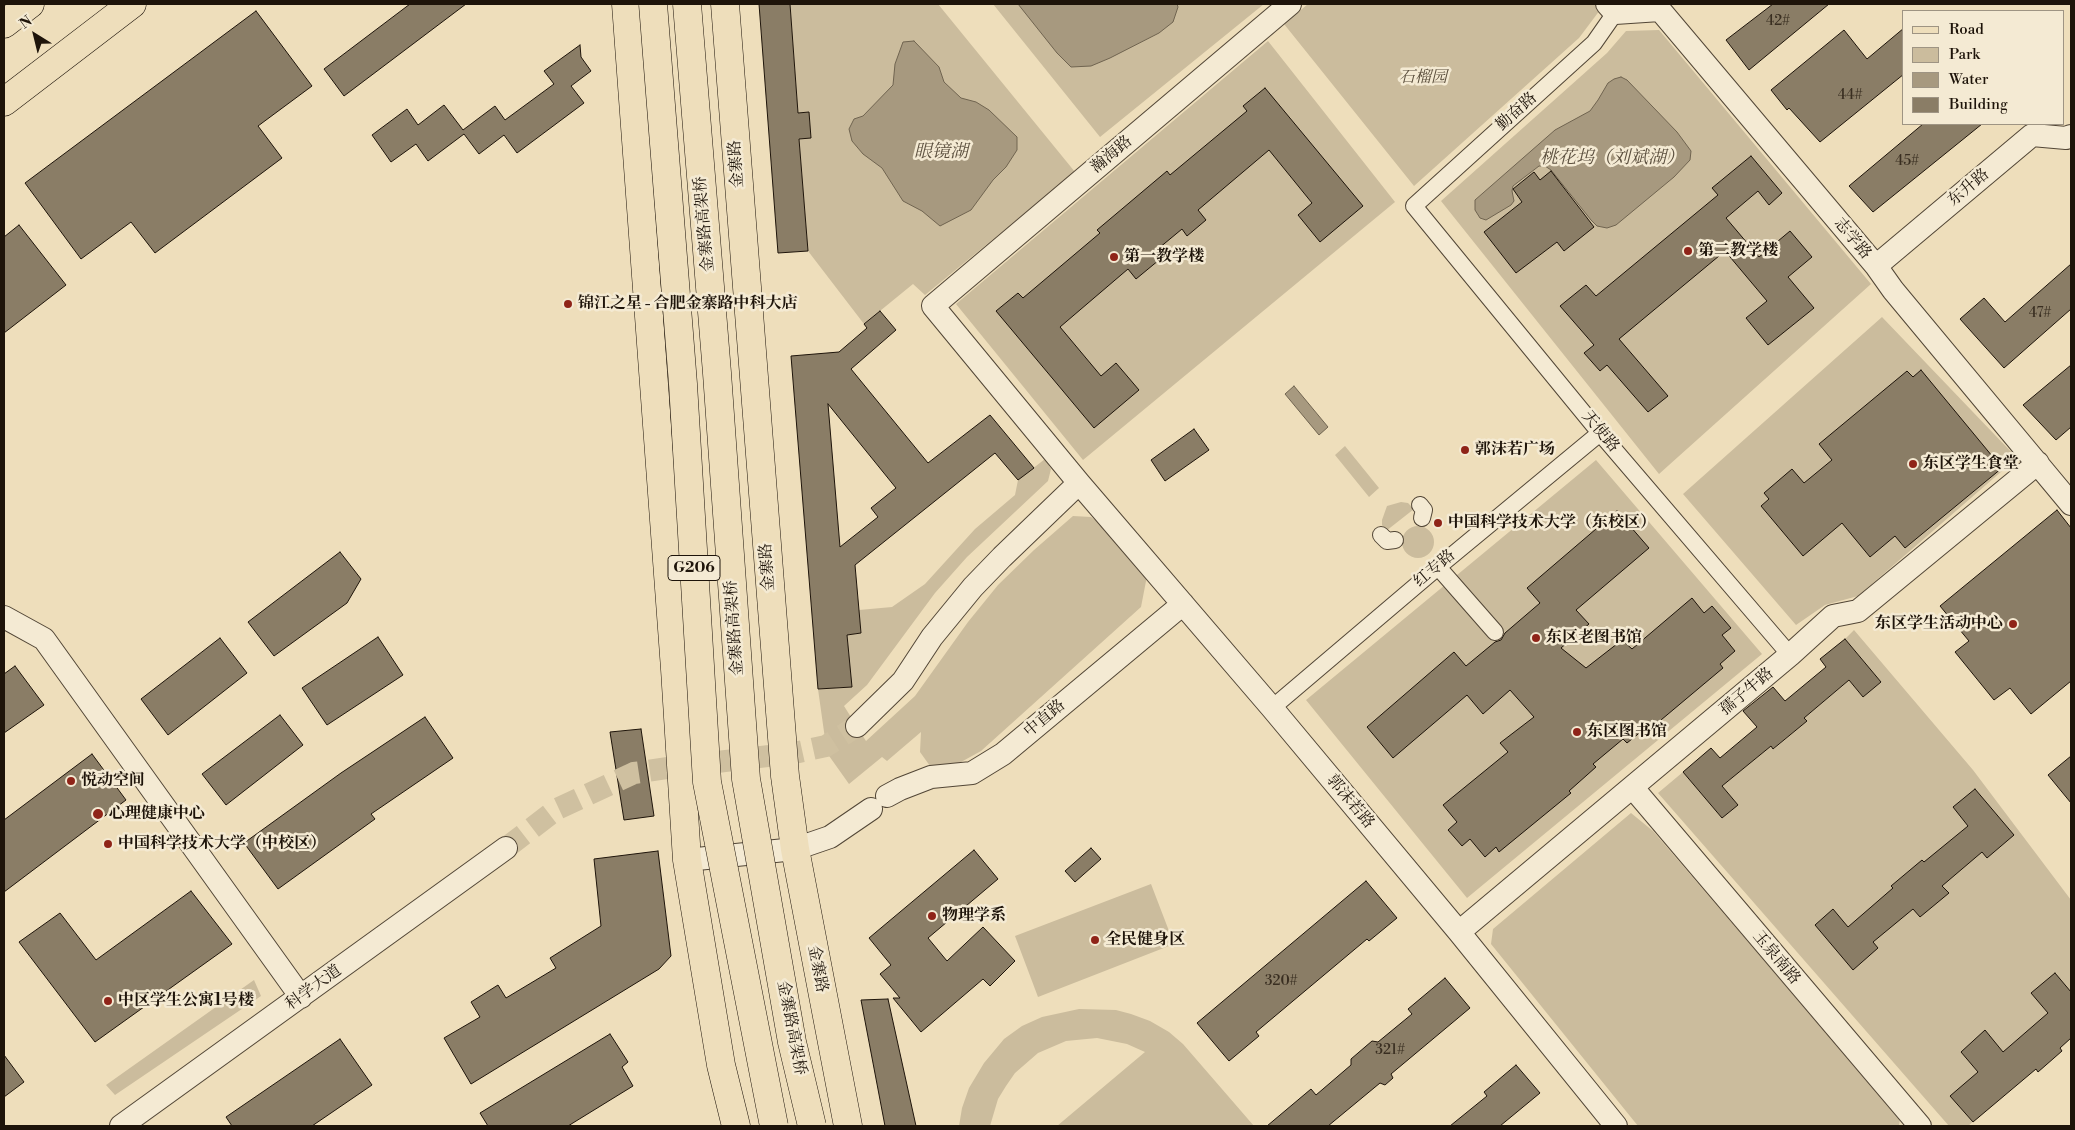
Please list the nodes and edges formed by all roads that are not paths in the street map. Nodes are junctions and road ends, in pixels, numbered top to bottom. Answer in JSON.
{"nodes":[{"id":1,"x":30,"y":4,"type":"edge"},
{"id":2,"x":132,"y":4,"type":"edge"},
{"id":3,"x":626,"y":4,"type":"edge"},
{"id":4,"x":653,"y":4,"type":"edge"},
{"id":5,"x":688,"y":4,"type":"edge"},
{"id":6,"x":725,"y":4,"type":"edge"},
{"id":7,"x":1290,"y":4,"type":"edge"},
{"id":8,"x":1611,"y":8,"type":"edge"},
{"id":9,"x":4,"y":24,"type":"edge"},
{"id":10,"x":4,"y":102,"type":"edge"},
{"id":11,"x":2071,"y":136,"type":"edge"},
{"id":12,"x":1414,"y":206,"type":"joint"},
{"id":13,"x":1876,"y":266,"type":"junction"},
{"id":14,"x":933,"y":306,"type":"joint"},
{"id":15,"x":1600,"y":433,"type":"junction"},
{"id":16,"x":2038,"y":463,"type":"junction"},
{"id":17,"x":1079,"y":483,"type":"junction"},
{"id":18,"x":2071,"y":504,"type":"edge"},
{"id":19,"x":1438,"y":566,"type":"junction"},
{"id":20,"x":1183,"y":604,"type":"junction"},
{"id":21,"x":4,"y":617,"type":"edge"},
{"id":22,"x":1495,"y":632,"type":"dead end"},
{"id":23,"x":1790,"y":656,"type":"junction"},
{"id":24,"x":1272,"y":708,"type":"junction"},
{"id":25,"x":857,"y":726,"type":"tunnel mouth"},
{"id":26,"x":1633,"y":788,"type":"junction"},
{"id":27,"x":506,"y":848,"type":"tunnel mouth"},
{"id":28,"x":795,"y":849,"type":"junction"},
{"id":29,"x":687,"y":860,"type":"junction"},
{"id":30,"x":1459,"y":932,"type":"junction"},
{"id":31,"x":301,"y":997,"type":"junction"},
{"id":32,"x":134,"y":1122,"type":"edge"},
{"id":33,"x":736,"y":1126,"type":"edge"},
{"id":34,"x":774,"y":1126,"type":"edge"},
{"id":35,"x":812,"y":1126,"type":"edge"},
{"id":36,"x":848,"y":1126,"type":"edge"},
{"id":37,"x":1616,"y":1126,"type":"edge"},
{"id":38,"x":1920,"y":1126,"type":"edge"}],
"edges":[{"from":1,"to":9,"type":"main road"},
{"from":2,"to":10,"type":"main road"},
{"from":3,"to":29,"type":"main road"},
{"from":4,"to":34,"type":"main road","number":"G206","bridge":true},
{"from":5,"to":35,"type":"main road","name":"金寨路高架桥","bridge":true},
{"from":6,"to":28,"type":"main road","name":"金寨路"},
{"from":7,"to":14,"type":"street","name":"瀚海路"},
{"from":8,"to":12,"type":"street","name":"勤奋路"},
{"from":8,"to":13,"type":"street","name":"志学路"},
{"from":11,"to":13,"type":"street","name":"东升路"},
{"from":12,"to":15,"type":"street","name":"天使路"},
{"from":13,"to":16,"type":"street","name":"志学路"},
{"from":14,"to":17,"type":"street","name":"郭沫若路"},
{"from":15,"to":19,"type":"street","name":"红专路"},
{"from":15,"to":23,"type":"street","name":"天使路"},
{"from":16,"to":18,"type":"street","name":"志学路"},
{"from":16,"to":23,"type":"street","name":"孺子牛路"},
{"from":17,"to":20,"type":"street","name":"郭沫若路"},
{"from":17,"to":25,"type":"street"},
{"from":19,"to":22,"type":"street"},
{"from":19,"to":24,"type":"street","name":"红专路"},
{"from":20,"to":24,"type":"street","name":"郭沫若路"},
{"from":20,"to":28,"type":"street","name":"中直路"},
{"from":21,"to":31,"type":"street"},
{"from":23,"to":26,"type":"street","name":"孺子牛路"},
{"from":24,"to":30,"type":"street","name":"郭沫若路"},
{"from":26,"to":30,"type":"street","name":"孺子牛路"},
{"from":26,"to":38,"type":"street","name":"玉泉南路"},
{"from":27,"to":31,"type":"street","name":"科学大道"},
{"from":28,"to":29,"type":"street","name":"中直路"},
{"from":28,"to":36,"type":"main road","name":"金寨路"},
{"from":29,"to":33,"type":"main road"},
{"from":30,"to":37,"type":"street","name":"郭沫若路"},
{"from":31,"to":32,"type":"street","name":"科学大道"}]}
